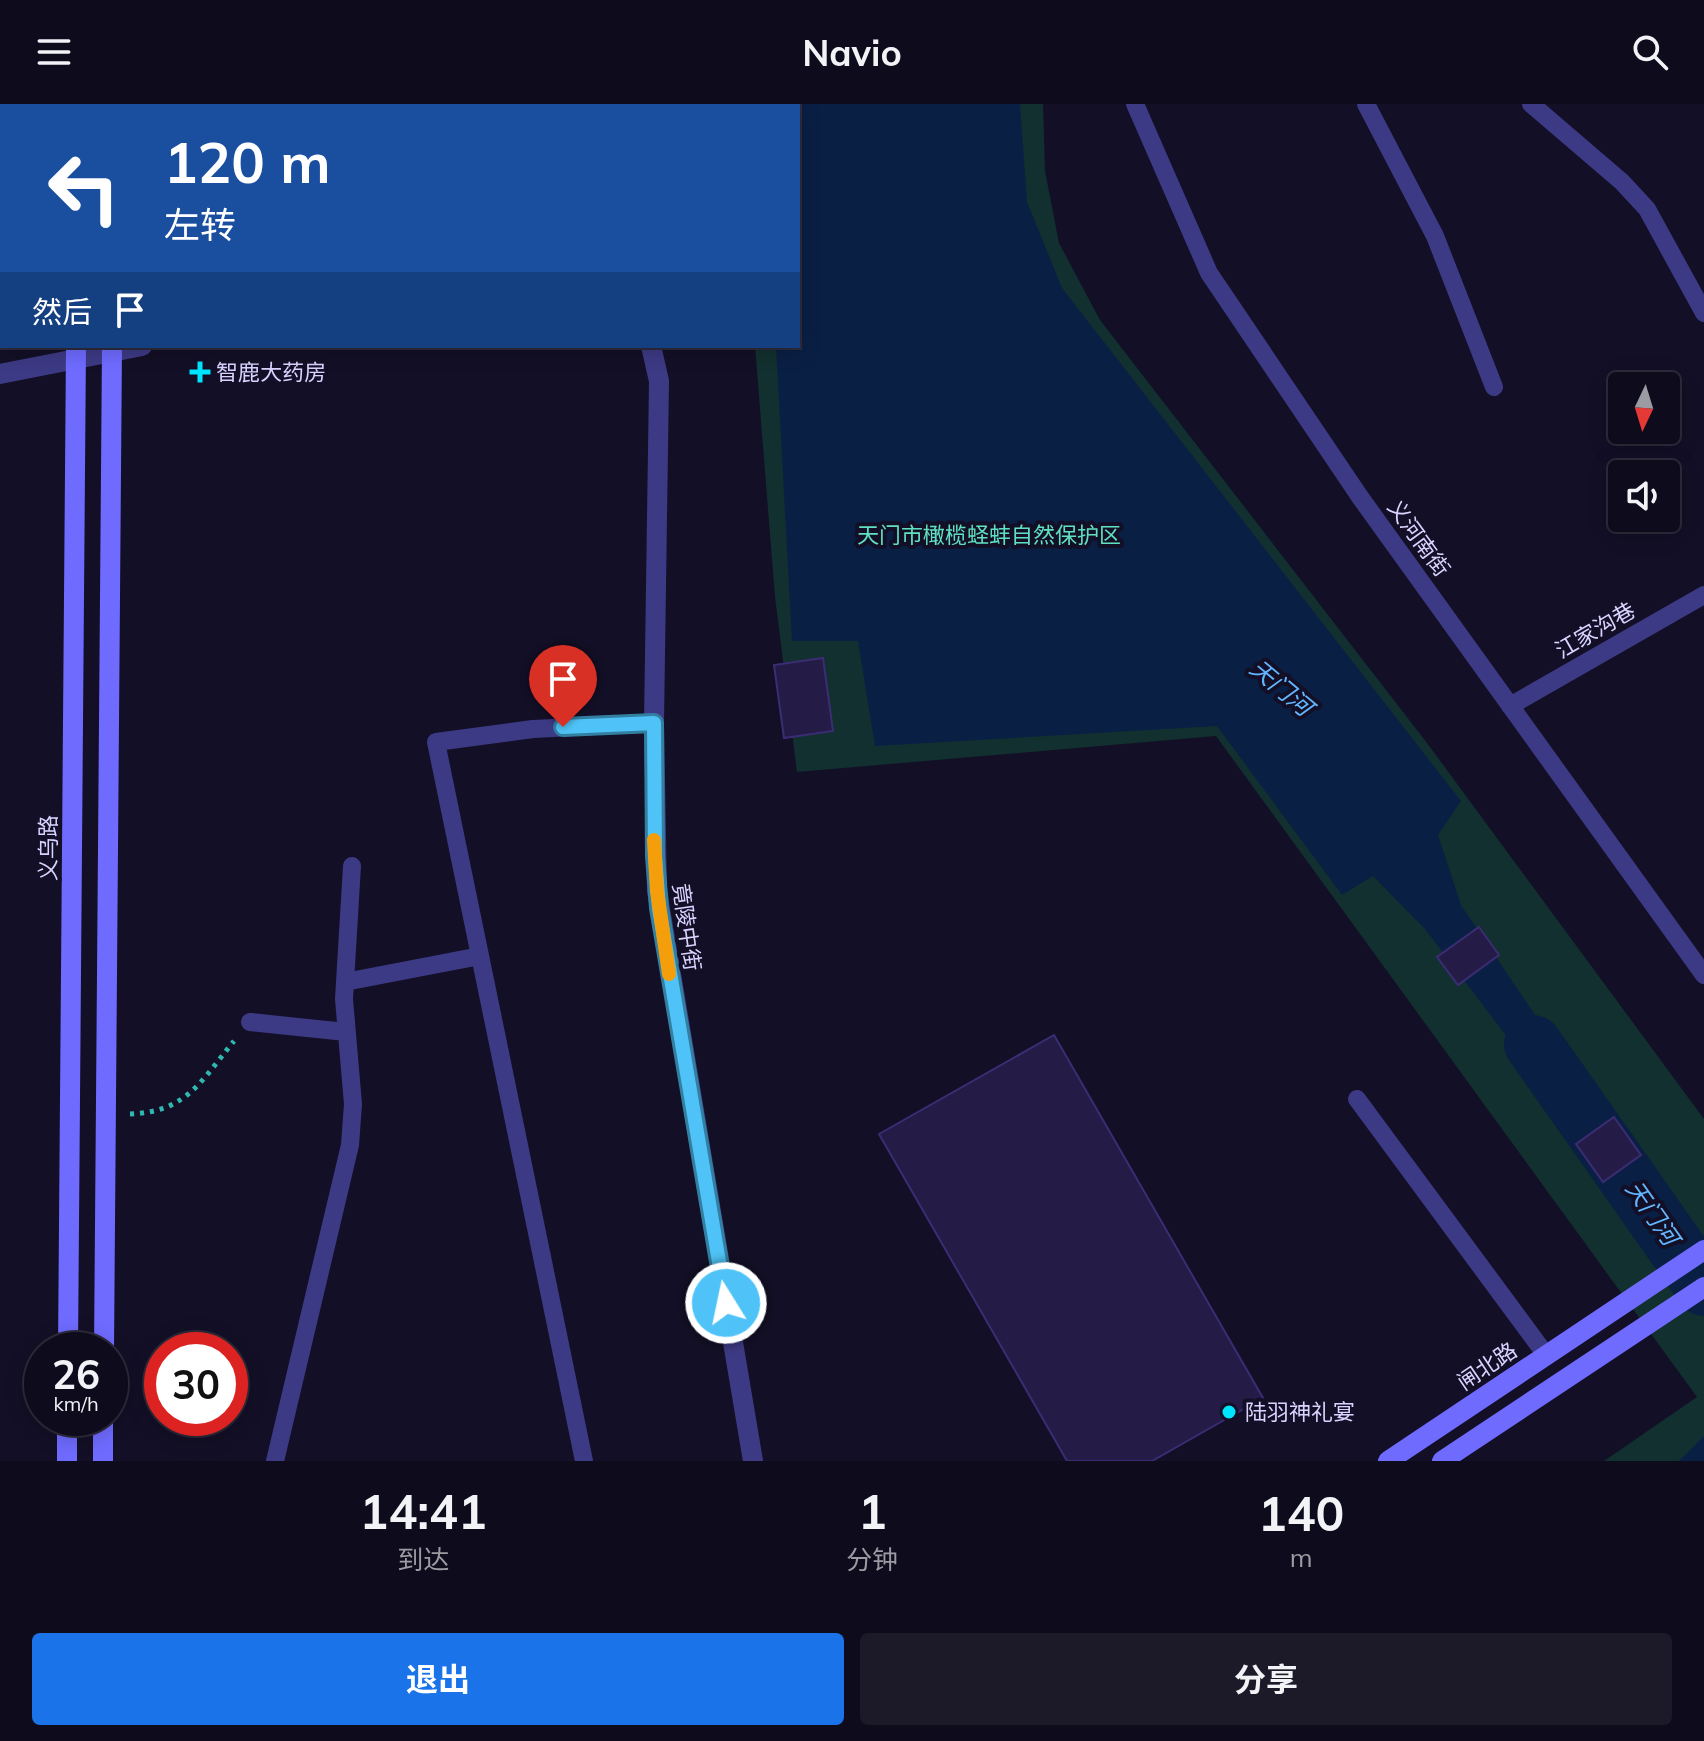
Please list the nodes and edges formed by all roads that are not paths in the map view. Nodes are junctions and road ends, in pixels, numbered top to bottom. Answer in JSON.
{"nodes":[{"id":1,"x":1135,"y":104,"type":"edge"},
{"id":2,"x":1366,"y":104,"type":"edge"},
{"id":3,"x":1531,"y":104,"type":"edge"},
{"id":4,"x":1704,"y":313,"type":"edge"},
{"id":5,"x":653,"y":348,"type":"edge"},
{"id":6,"x":112,"y":349,"type":"edge"},
{"id":7,"x":72,"y":350,"type":"edge"},
{"id":8,"x":0,"y":374,"type":"edge"},
{"id":9,"x":1494,"y":387,"type":"dead end"},
{"id":10,"x":1704,"y":595,"type":"edge"},
{"id":11,"x":1510,"y":706,"type":"junction"},
{"id":12,"x":654,"y":723,"type":"junction"},
{"id":13,"x":352,"y":866,"type":"dead end"},
{"id":14,"x":480,"y":956,"type":"junction"},
{"id":15,"x":1704,"y":975,"type":"edge"},
{"id":16,"x":345,"y":982,"type":"junction"},
{"id":17,"x":250,"y":1022,"type":"road end"},
{"id":18,"x":346,"y":1032,"type":"junction"},
{"id":19,"x":1357,"y":1099,"type":"dead end"},
{"id":20,"x":1704,"y":1250,"type":"edge"},
{"id":21,"x":1704,"y":1287,"type":"edge"},
{"id":22,"x":68,"y":1332,"type":"edge"},
{"id":23,"x":104,"y":1332,"type":"edge"},
{"id":24,"x":1546,"y":1355,"type":"junction"},
{"id":25,"x":67,"y":1436,"type":"edge"},
{"id":26,"x":103,"y":1436,"type":"edge"},
{"id":27,"x":67,"y":1461,"type":"edge"},
{"id":28,"x":103,"y":1461,"type":"edge"},
{"id":29,"x":275,"y":1461,"type":"edge"},
{"id":30,"x":584,"y":1461,"type":"edge"},
{"id":31,"x":753,"y":1461,"type":"edge"},
{"id":32,"x":1388,"y":1461,"type":"edge"},
{"id":33,"x":1442,"y":1461,"type":"edge"}],
"edges":[{"from":1,"to":11,"type":"lane","name":"义河南街"},
{"from":2,"to":9,"type":"lane"},
{"from":3,"to":4,"type":"lane"},
{"from":5,"to":12,"type":"street","name":"竟陵中街"},
{"from":6,"to":7,"type":"street"},
{"from":6,"to":23,"type":"main road"},
{"from":7,"to":8,"type":"street"},
{"from":7,"to":22,"type":"main road","name":"义乌路"},
{"from":10,"to":11,"type":"lane","name":"江家沟巷"},
{"from":11,"to":15,"type":"lane","name":"义河南街"},
{"from":12,"to":14,"type":"lane"},
{"from":12,"to":31,"type":"street","name":"竟陵中街"},
{"from":13,"to":16,"type":"lane"},
{"from":14,"to":16,"type":"lane"},
{"from":14,"to":30,"type":"lane"},
{"from":16,"to":18,"type":"lane"},
{"from":17,"to":18,"type":"lane"},
{"from":18,"to":29,"type":"lane"},
{"from":19,"to":24,"type":"lane"},
{"from":20,"to":24,"type":"main road","name":"闸北路"},
{"from":21,"to":33,"type":"main road"},
{"from":24,"to":32,"type":"main road","name":"闸北路"},
{"from":25,"to":27,"type":"main road"},
{"from":26,"to":28,"type":"main road"}]}
